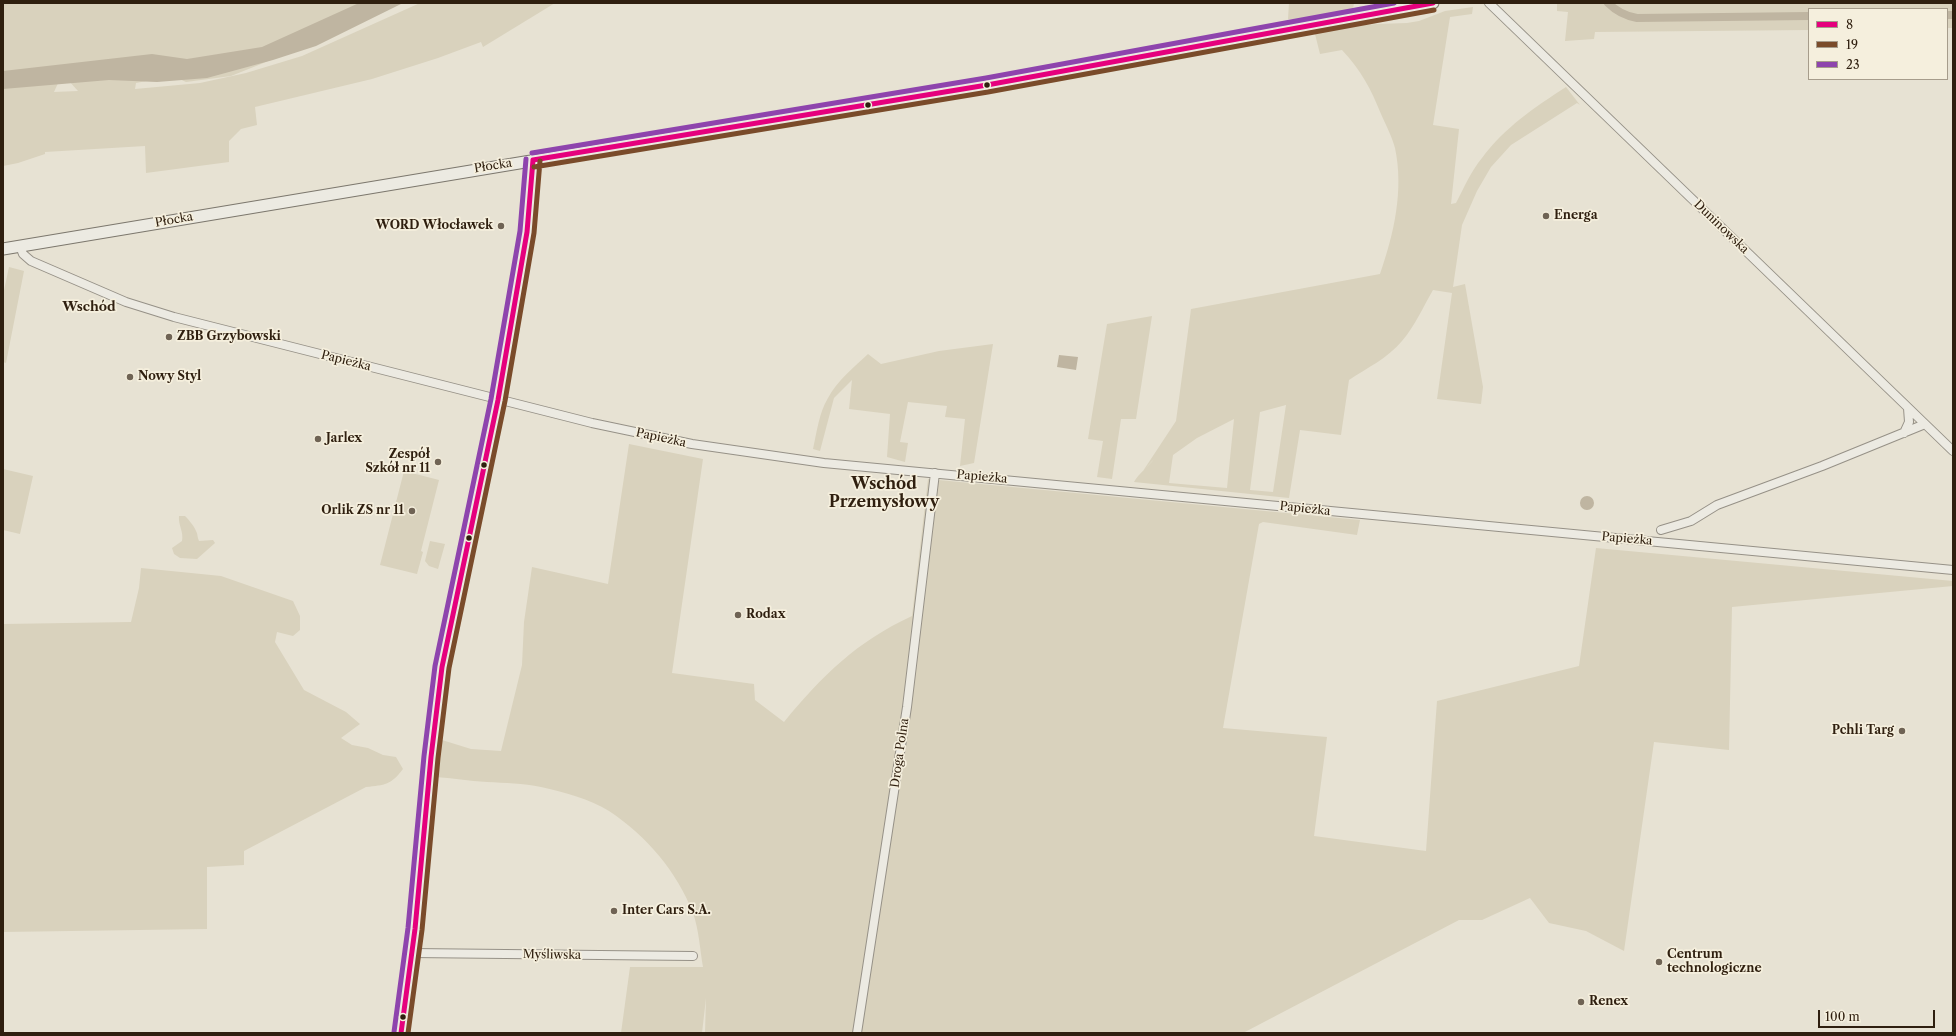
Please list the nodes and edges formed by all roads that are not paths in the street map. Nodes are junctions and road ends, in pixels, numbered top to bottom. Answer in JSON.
{"nodes":[{"id":1,"x":1433,"y":3,"type":"edge"},
{"id":2,"x":1489,"y":3,"type":"edge"},
{"id":3,"x":534,"y":160,"type":"junction"},
{"id":4,"x":20,"y":246,"type":"junction"},
{"id":5,"x":3,"y":249,"type":"edge"},
{"id":6,"x":498,"y":400,"type":"junction"},
{"id":7,"x":1908,"y":408,"type":"junction"},
{"id":8,"x":1925,"y":424,"type":"junction"},
{"id":9,"x":1904,"y":433,"type":"junction"},
{"id":10,"x":1953,"y":451,"type":"edge"},
{"id":11,"x":935,"y":473,"type":"junction"},
{"id":12,"x":1661,"y":530,"type":"dead end"},
{"id":13,"x":1953,"y":570,"type":"edge"},
{"id":14,"x":412,"y":953,"type":"junction"},
{"id":15,"x":693,"y":956,"type":"dead end"},
{"id":16,"x":401,"y":1033,"type":"edge"},
{"id":17,"x":857,"y":1033,"type":"edge"}],
"edges":[{"from":1,"to":3,"type":"street","name":"Płocka"},
{"from":2,"to":7,"type":"street","name":"Duninowska"},
{"from":3,"to":4,"type":"street","name":"Płocka"},
{"from":3,"to":6,"type":"street"},
{"from":4,"to":5,"type":"street","name":"Płocka"},
{"from":4,"to":6,"type":"street","name":"Papieżka"},
{"from":6,"to":11,"type":"street","name":"Papieżka"},
{"from":6,"to":14,"type":"street"},
{"from":7,"to":8,"type":"street","name":"Duninowska"},
{"from":7,"to":9,"type":"street"},
{"from":8,"to":9,"type":"street","name":"Papieżka"},
{"from":8,"to":10,"type":"street","name":"Duninowska"},
{"from":9,"to":12,"type":"street","name":"Papieżka"},
{"from":11,"to":13,"type":"street","name":"Papieżka"},
{"from":11,"to":17,"type":"street","name":"Droga Polna"},
{"from":14,"to":15,"type":"street","name":"Myśliwska"},
{"from":14,"to":16,"type":"street"}]}
